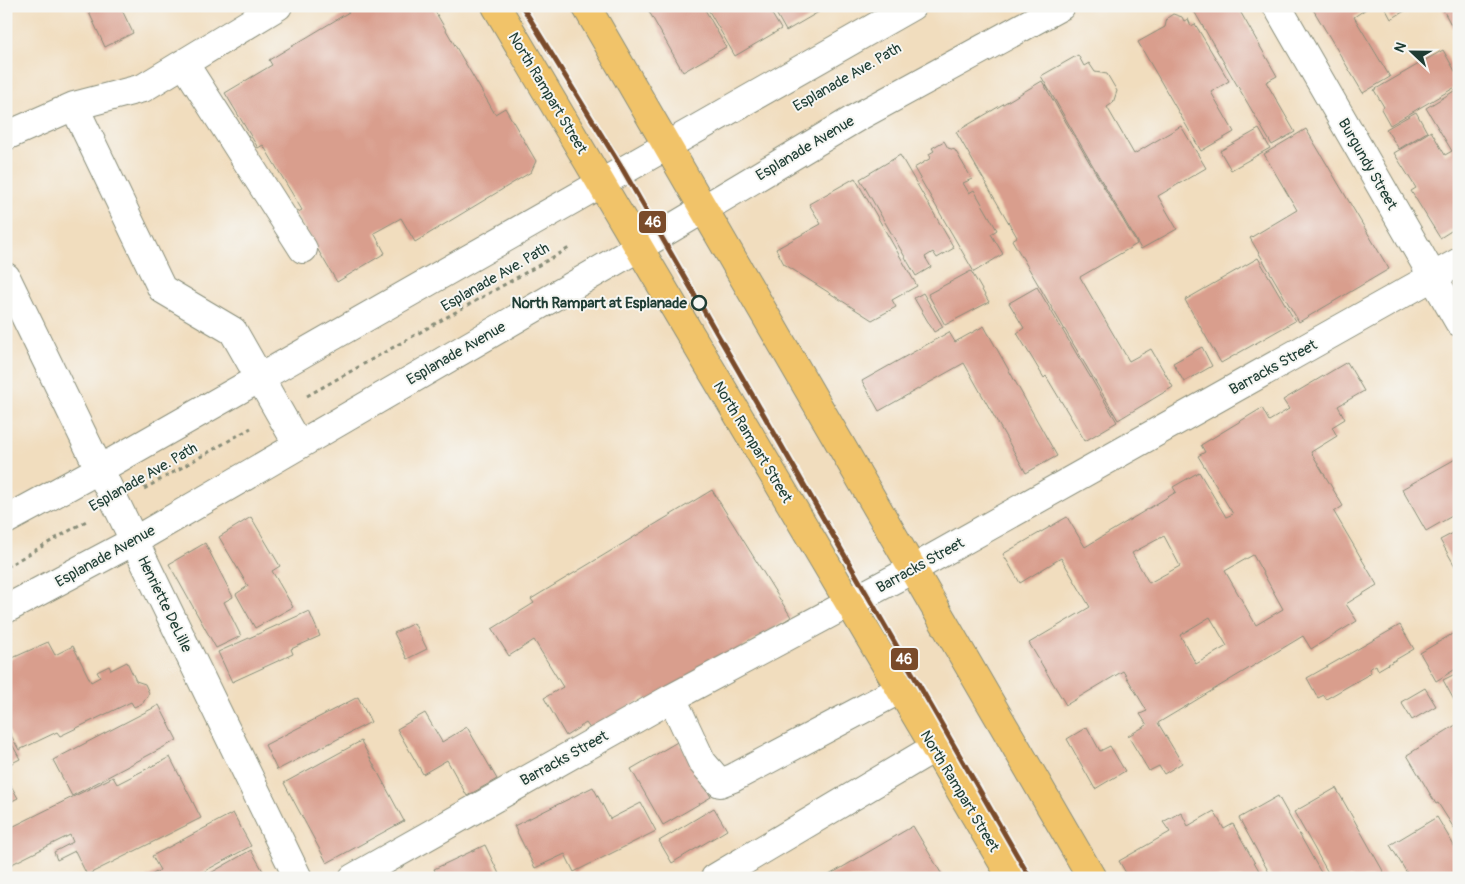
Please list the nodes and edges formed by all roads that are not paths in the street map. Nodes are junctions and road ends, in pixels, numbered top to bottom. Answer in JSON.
{"nodes":[{"id":1,"x":278,"y":6,"type":"edge"},
{"id":2,"x":496,"y":6,"type":"edge"},
{"id":3,"x":586,"y":6,"type":"edge"},
{"id":4,"x":912,"y":6,"type":"edge"},
{"id":5,"x":1061,"y":6,"type":"edge"},
{"id":6,"x":1277,"y":6,"type":"edge"},
{"id":7,"x":184,"y":63,"type":"junction"},
{"id":8,"x":74,"y":106,"type":"junction"},
{"id":9,"x":6,"y":136,"type":"edge"},
{"id":10,"x":667,"y":146,"type":"junction"},
{"id":11,"x":601,"y":183,"type":"junction"},
{"id":12,"x":704,"y":209,"type":"junction"},
{"id":13,"x":638,"y":248,"type":"junction"},
{"id":14,"x":303,"y":249,"type":"dead end"},
{"id":15,"x":1459,"y":262,"type":"edge"},
{"id":16,"x":6,"y":277,"type":"edge"},
{"id":17,"x":1433,"y":277,"type":"junction"},
{"id":18,"x":1459,"y":322,"type":"edge"},
{"id":19,"x":259,"y":378,"type":"junction"},
{"id":20,"x":298,"y":445,"type":"junction"},
{"id":21,"x":100,"y":469,"type":"junction"},
{"id":22,"x":6,"y":520,"type":"edge"},
{"id":23,"x":134,"y":541,"type":"junction"},
{"id":24,"x":912,"y":569,"type":"junction"},
{"id":25,"x":849,"y":604,"type":"junction"},
{"id":26,"x":6,"y":609,"type":"edge"},
{"id":27,"x":899,"y":690,"type":"junction"},
{"id":28,"x":672,"y":698,"type":"junction"},
{"id":29,"x":934,"y":748,"type":"junction"},
{"id":30,"x":298,"y":878,"type":"edge"},
{"id":31,"x":353,"y":878,"type":"edge"},
{"id":32,"x":715,"y":878,"type":"edge"},
{"id":33,"x":1012,"y":878,"type":"edge"},
{"id":34,"x":1092,"y":878,"type":"edge"}],
"edges":[{"from":1,"to":7,"type":"street"},
{"from":2,"to":11,"type":"main road","name":"North Rampart Street"},
{"from":3,"to":10,"type":"main road"},
{"from":4,"to":10,"type":"street"},
{"from":5,"to":12,"type":"street","name":"Esplanade Avenue"},
{"from":6,"to":17,"type":"street","name":"Burgundy Street"},
{"from":7,"to":8,"type":"street"},
{"from":7,"to":14,"type":"street"},
{"from":8,"to":9,"type":"street"},
{"from":8,"to":19,"type":"street"},
{"from":10,"to":11,"type":"street"},
{"from":10,"to":12,"type":"main road"},
{"from":11,"to":13,"type":"main road","name":"North Rampart Street"},
{"from":11,"to":19,"type":"street"},
{"from":12,"to":13,"type":"street","name":"Esplanade Avenue"},
{"from":12,"to":24,"type":"main road"},
{"from":13,"to":20,"type":"street","name":"Esplanade Avenue"},
{"from":13,"to":25,"type":"main road","name":"North Rampart Street"},
{"from":15,"to":17,"type":"street","name":"Barracks Street"},
{"from":16,"to":21,"type":"street","name":"Henriette DeLille"},
{"from":17,"to":18,"type":"street","name":"Burgundy Street"},
{"from":17,"to":24,"type":"street","name":"Barracks Street"},
{"from":19,"to":20,"type":"street"},
{"from":19,"to":21,"type":"street"},
{"from":20,"to":23,"type":"street","name":"Esplanade Avenue"},
{"from":21,"to":22,"type":"street"},
{"from":21,"to":23,"type":"street","name":"Henriette DeLille"},
{"from":23,"to":26,"type":"street","name":"Esplanade Avenue"},
{"from":23,"to":30,"type":"street","name":"Henriette DeLille"},
{"from":24,"to":25,"type":"street","name":"Barracks Street"},
{"from":24,"to":34,"type":"main road"},
{"from":25,"to":27,"type":"main road","name":"North Rampart Street"},
{"from":25,"to":28,"type":"street","name":"Barracks Street"},
{"from":27,"to":28,"type":"street"},
{"from":27,"to":29,"type":"main road","name":"North Rampart Street"},
{"from":28,"to":31,"type":"street","name":"Barracks Street"},
{"from":29,"to":32,"type":"street"},
{"from":29,"to":33,"type":"main road","name":"North Rampart Street"}]}
